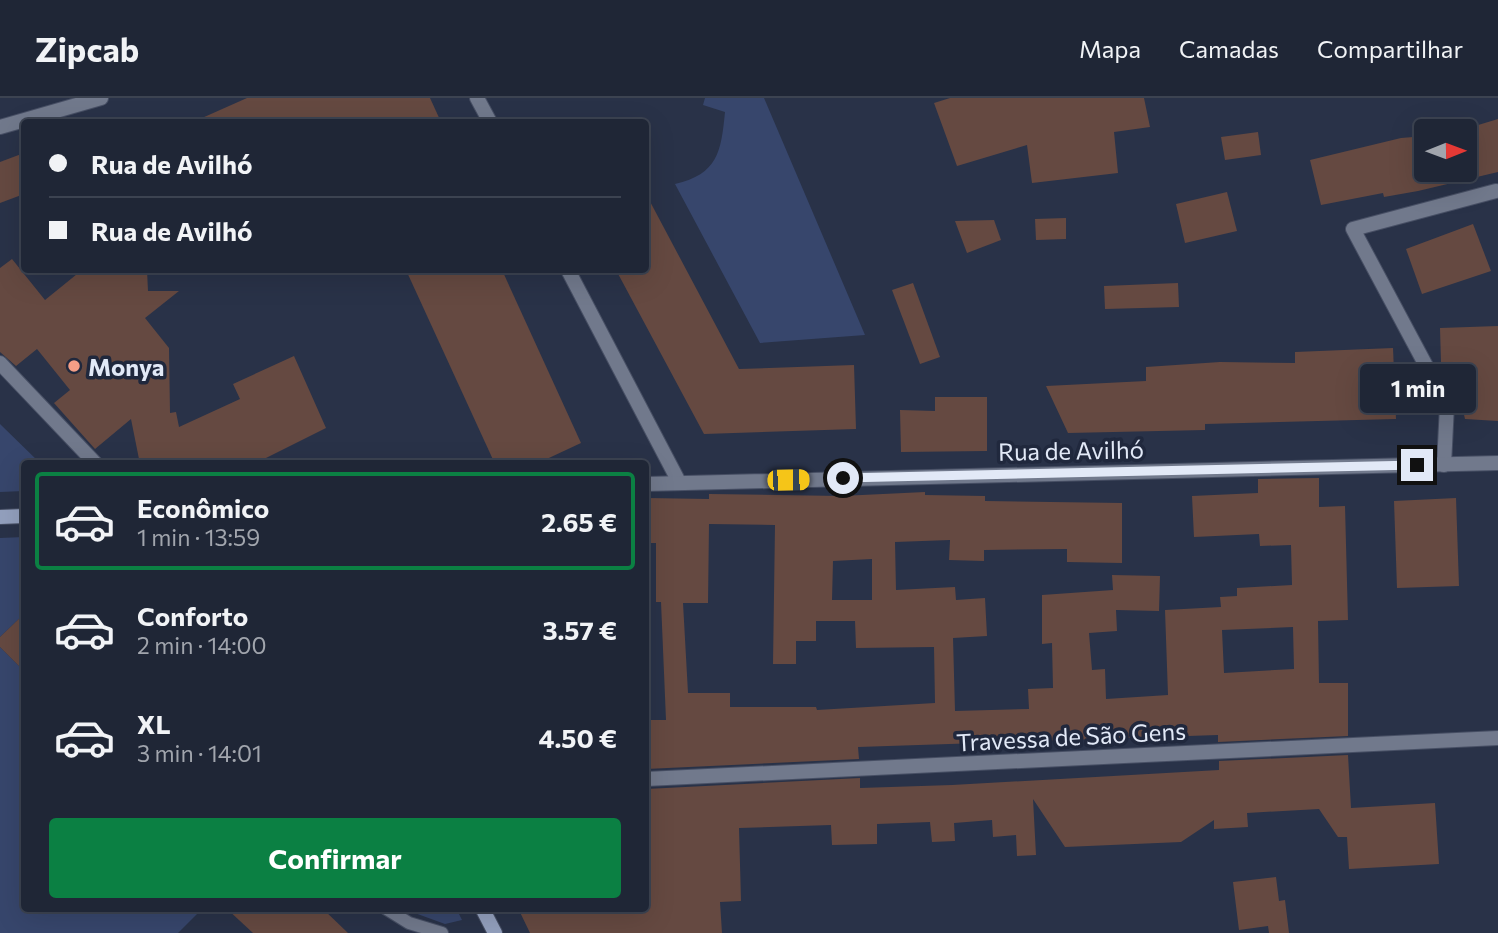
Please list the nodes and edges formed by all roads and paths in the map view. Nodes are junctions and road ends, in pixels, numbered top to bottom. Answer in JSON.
{"nodes":[{"id":1,"x":101,"y":98,"type":"edge"},
{"id":2,"x":478,"y":98,"type":"edge"},
{"id":3,"x":28,"y":119,"type":"edge"},
{"id":4,"x":488,"y":119,"type":"edge"},
{"id":5,"x":21,"y":121,"type":"edge"},
{"id":6,"x":0,"y":127,"type":"edge"},
{"id":7,"x":1496,"y":191,"type":"dead end"},
{"id":8,"x":570,"y":273,"type":"edge"},
{"id":9,"x":0,"y":363,"type":"edge"},
{"id":10,"x":92,"y":460,"type":"edge"},
{"id":11,"x":1498,"y":463,"type":"edge"},
{"id":12,"x":1444,"y":465,"type":"junction"},
{"id":13,"x":679,"y":482,"type":"junction"},
{"id":14,"x":649,"y":484,"type":"edge"},
{"id":15,"x":21,"y":516,"type":"edge"},
{"id":16,"x":0,"y":517,"type":"edge"},
{"id":17,"x":1498,"y":738,"type":"edge"},
{"id":18,"x":649,"y":779,"type":"edge"},
{"id":19,"x":391,"y":912,"type":"edge"},
{"id":20,"x":484,"y":912,"type":"edge"},
{"id":21,"x":434,"y":933,"type":"edge"},
{"id":22,"x":495,"y":933,"type":"edge"}],
"edges":[{"from":1,"to":3,"type":"street"},
{"from":2,"to":4,"type":"street"},
{"from":5,"to":6,"type":"street"},
{"from":7,"to":12,"type":"street"},
{"from":8,"to":13,"type":"street"},
{"from":9,"to":10,"type":"street"},
{"from":11,"to":12,"type":"street","name":"Rua de Avilhó"},
{"from":12,"to":13,"type":"street","name":"Rua de Avilhó"},
{"from":13,"to":14,"type":"street","name":"Rua de Avilhó"},
{"from":15,"to":16,"type":"main road"},
{"from":17,"to":18,"type":"street","name":"Travessa de São Gens"},
{"from":19,"to":21,"type":"lane"},
{"from":20,"to":22,"type":"main road"}]}
